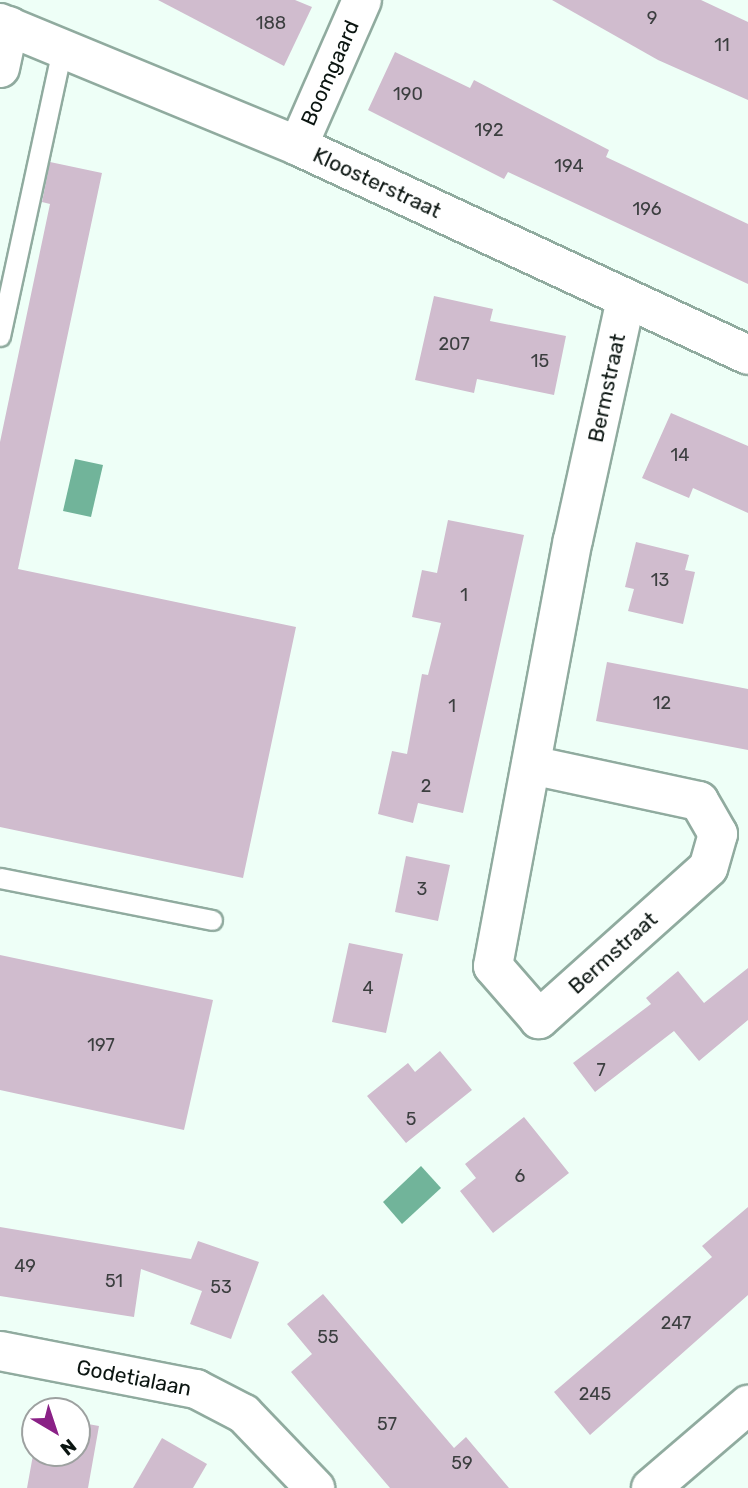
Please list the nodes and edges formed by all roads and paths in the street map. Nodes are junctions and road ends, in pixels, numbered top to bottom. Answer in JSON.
{"nodes":[{"id":1,"x":362,"y":0,"type":"edge"},
{"id":2,"x":4,"y":24,"type":"edge"},
{"id":3,"x":62,"y":50,"type":"junction"},
{"id":4,"x":0,"y":68,"type":"edge"},
{"id":5,"x":298,"y":146,"type":"junction"},
{"id":6,"x":626,"y":299,"type":"junction"},
{"id":7,"x":0,"y":336,"type":"edge"},
{"id":8,"x":748,"y":355,"type":"edge"},
{"id":9,"x":531,"y":765,"type":"junction"},
{"id":10,"x":0,"y":878,"type":"edge"},
{"id":11,"x":212,"y":920,"type":"dead end"},
{"id":12,"x":0,"y":1351,"type":"edge"},
{"id":13,"x":748,"y":1405,"type":"edge"},
{"id":14,"x":315,"y":1488,"type":"edge"},
{"id":15,"x":651,"y":1488,"type":"edge"}],
"edges":[{"from":1,"to":5,"type":"street","name":"Boomgaard"},
{"from":2,"to":3,"type":"street","name":"Kloosterstraat"},
{"from":2,"to":4,"type":"street"},
{"from":3,"to":5,"type":"street","name":"Kloosterstraat"},
{"from":3,"to":7,"type":"lane"},
{"from":5,"to":6,"type":"street","name":"Kloosterstraat"},
{"from":6,"to":8,"type":"street","name":"Kloosterstraat"},
{"from":6,"to":9,"type":"street","name":"Bermstraat"},
{"from":9,"to":9,"type":"street","name":"Bermstraat"},
{"from":10,"to":11,"type":"lane"},
{"from":12,"to":14,"type":"street","name":"Godetialaan"},
{"from":13,"to":15,"type":"street"}]}
